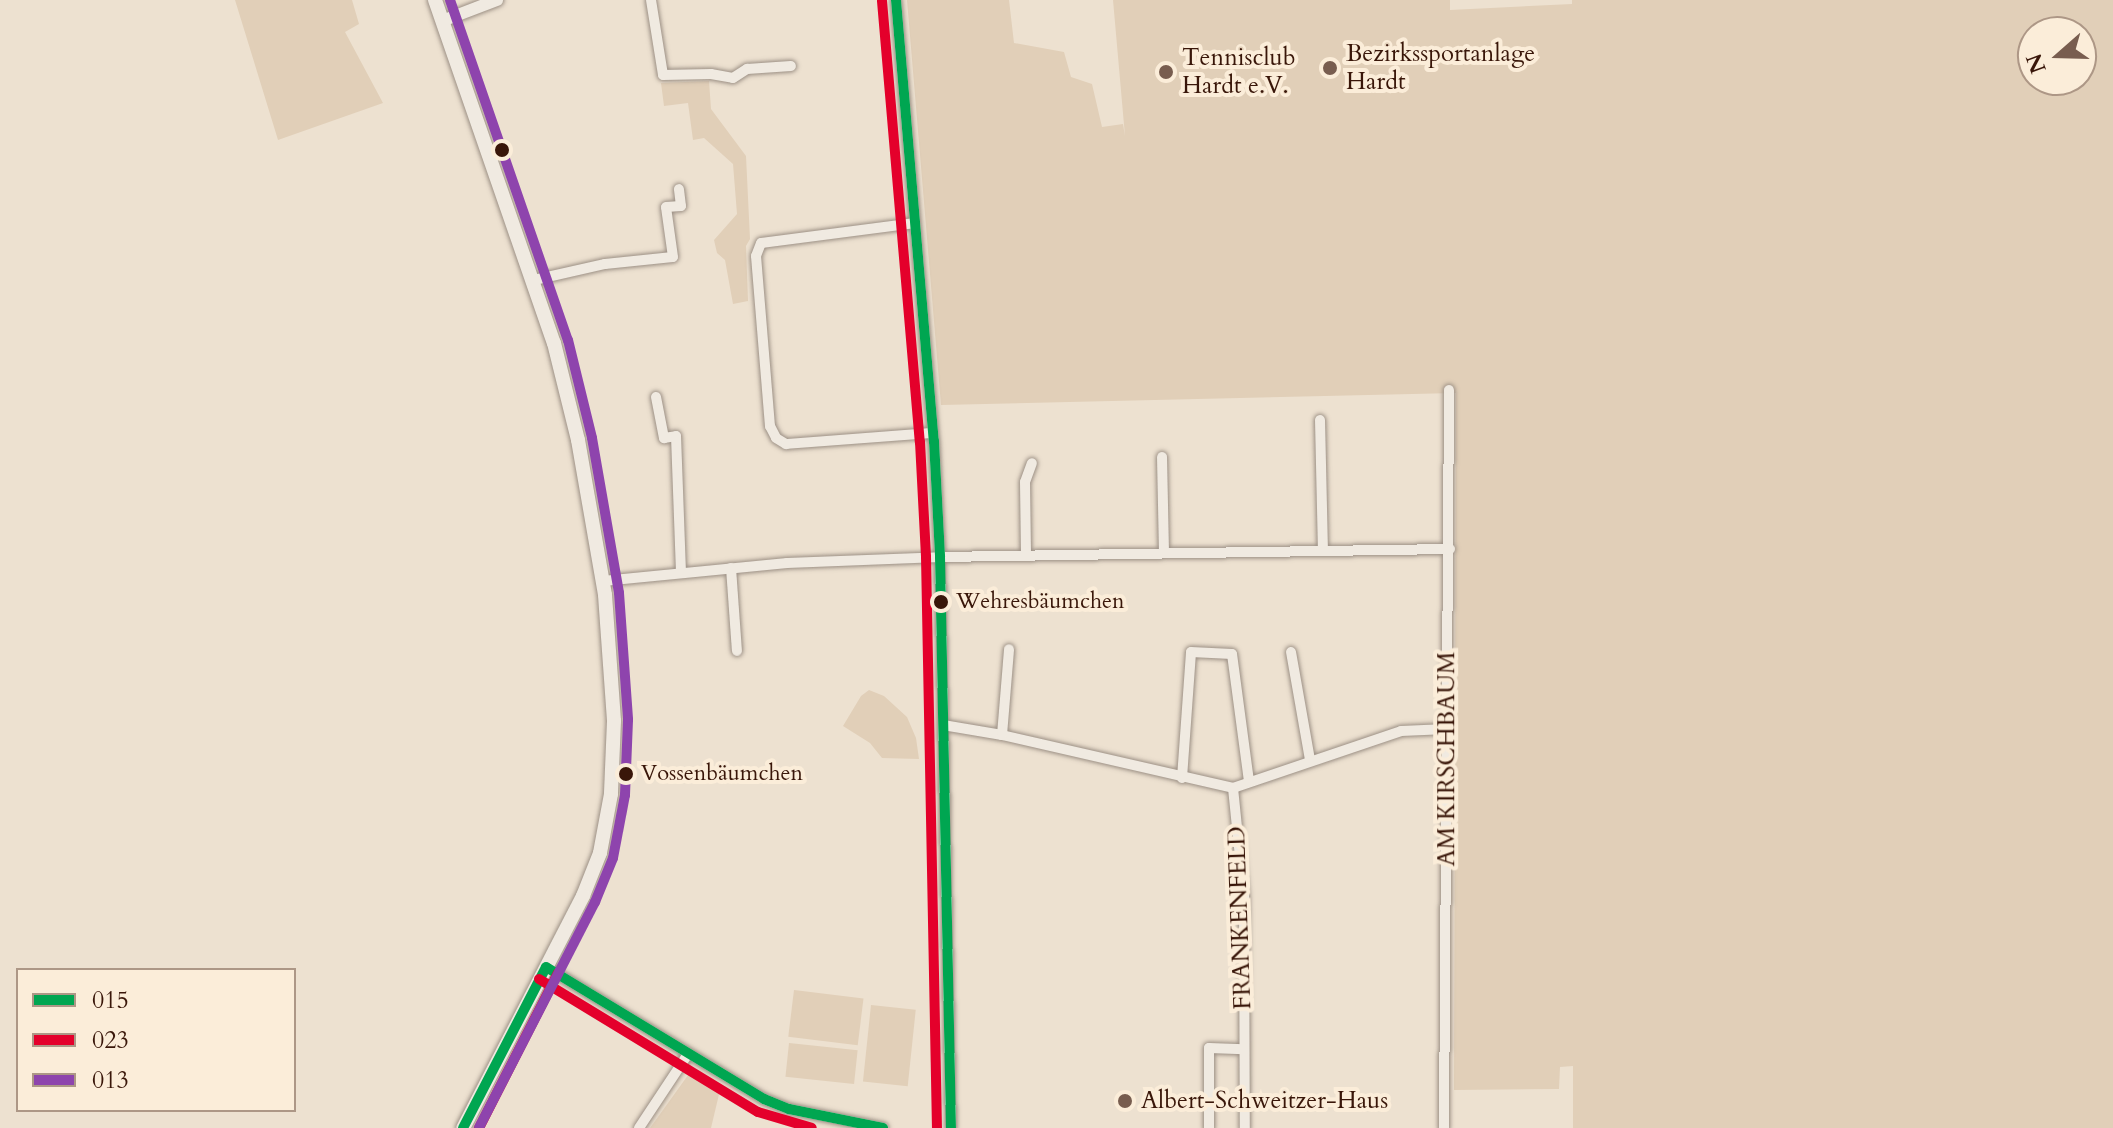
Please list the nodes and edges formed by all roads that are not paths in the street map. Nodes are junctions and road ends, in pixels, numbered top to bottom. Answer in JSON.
{"nodes":[{"id":1,"x":435,"y":0,"type":"edge"},
{"id":2,"x":497,"y":0,"type":"edge"},
{"id":3,"x":651,"y":0,"type":"edge"},
{"id":4,"x":896,"y":0,"type":"edge"},
{"id":5,"x":442,"y":21,"type":"junction"},
{"id":6,"x":791,"y":66,"type":"dead end"},
{"id":7,"x":679,"y":189,"type":"dead end"},
{"id":8,"x":915,"y":223,"type":"junction"},
{"id":9,"x":534,"y":280,"type":"junction"},
{"id":10,"x":1449,"y":390,"type":"dead end"},
{"id":11,"x":656,"y":397,"type":"dead end"},
{"id":12,"x":1320,"y":420,"type":"dead end"},
{"id":13,"x":933,"y":433,"type":"junction"},
{"id":14,"x":1162,"y":457,"type":"dead end"},
{"id":15,"x":1032,"y":463,"type":"dead end"},
{"id":16,"x":1450,"y":549,"type":"junction"},
{"id":17,"x":1323,"y":550,"type":"junction"},
{"id":18,"x":1164,"y":551,"type":"junction"},
{"id":19,"x":1026,"y":554,"type":"junction"},
{"id":20,"x":940,"y":557,"type":"junction"},
{"id":21,"x":731,"y":568,"type":"junction"},
{"id":22,"x":681,"y":572,"type":"junction"},
{"id":23,"x":603,"y":581,"type":"junction"},
{"id":24,"x":1009,"y":649,"type":"dead end"},
{"id":25,"x":737,"y":651,"type":"dead end"},
{"id":26,"x":1291,"y":652,"type":"dead end"},
{"id":27,"x":943,"y":725,"type":"junction"},
{"id":28,"x":1447,"y":729,"type":"junction"},
{"id":29,"x":1002,"y":735,"type":"junction"},
{"id":30,"x":1310,"y":760,"type":"junction"},
{"id":31,"x":1182,"y":778,"type":"junction"},
{"id":32,"x":1249,"y":782,"type":"junction"},
{"id":33,"x":1233,"y":788,"type":"junction"},
{"id":34,"x":546,"y":967,"type":"junction"},
{"id":35,"x":1244,"y":1049,"type":"junction"},
{"id":36,"x":688,"y":1054,"type":"junction"},
{"id":37,"x":463,"y":1128,"type":"edge"},
{"id":38,"x":639,"y":1128,"type":"edge"},
{"id":39,"x":883,"y":1128,"type":"edge"},
{"id":40,"x":951,"y":1128,"type":"edge"},
{"id":41,"x":1209,"y":1128,"type":"edge"},
{"id":42,"x":1245,"y":1128,"type":"edge"},
{"id":43,"x":1444,"y":1128,"type":"edge"}],
"edges":[{"from":1,"to":5,"type":"main road"},
{"from":2,"to":5,"type":"street"},
{"from":3,"to":6,"type":"street"},
{"from":4,"to":8,"type":"street"},
{"from":5,"to":9,"type":"main road"},
{"from":7,"to":9,"type":"street"},
{"from":8,"to":13,"type":"street"},
{"from":8,"to":13,"type":"street"},
{"from":9,"to":23,"type":"main road"},
{"from":10,"to":16,"type":"street","name":"AM KIRSCHBAUM"},
{"from":11,"to":22,"type":"street"},
{"from":12,"to":17,"type":"street"},
{"from":13,"to":20,"type":"street"},
{"from":14,"to":18,"type":"street"},
{"from":15,"to":19,"type":"street"},
{"from":16,"to":17,"type":"street"},
{"from":16,"to":28,"type":"street","name":"AM KIRSCHBAUM"},
{"from":17,"to":18,"type":"street"},
{"from":18,"to":19,"type":"street"},
{"from":19,"to":20,"type":"street"},
{"from":20,"to":21,"type":"street"},
{"from":20,"to":27,"type":"street"},
{"from":21,"to":22,"type":"street"},
{"from":21,"to":25,"type":"street"},
{"from":22,"to":23,"type":"street"},
{"from":23,"to":34,"type":"main road"},
{"from":24,"to":29,"type":"street"},
{"from":26,"to":30,"type":"street"},
{"from":27,"to":29,"type":"street"},
{"from":27,"to":40,"type":"street"},
{"from":28,"to":30,"type":"street"},
{"from":28,"to":43,"type":"street","name":"AM KIRSCHBAUM"},
{"from":29,"to":31,"type":"street"},
{"from":30,"to":32,"type":"street"},
{"from":31,"to":32,"type":"street"},
{"from":31,"to":33,"type":"street"},
{"from":32,"to":33,"type":"street"},
{"from":33,"to":35,"type":"street","name":"FRANKENFELD"},
{"from":34,"to":36,"type":"street"},
{"from":34,"to":37,"type":"main road"},
{"from":35,"to":41,"type":"street"},
{"from":35,"to":42,"type":"street","name":"FRANKENFELD"},
{"from":36,"to":38,"type":"street"},
{"from":36,"to":39,"type":"street"}]}
